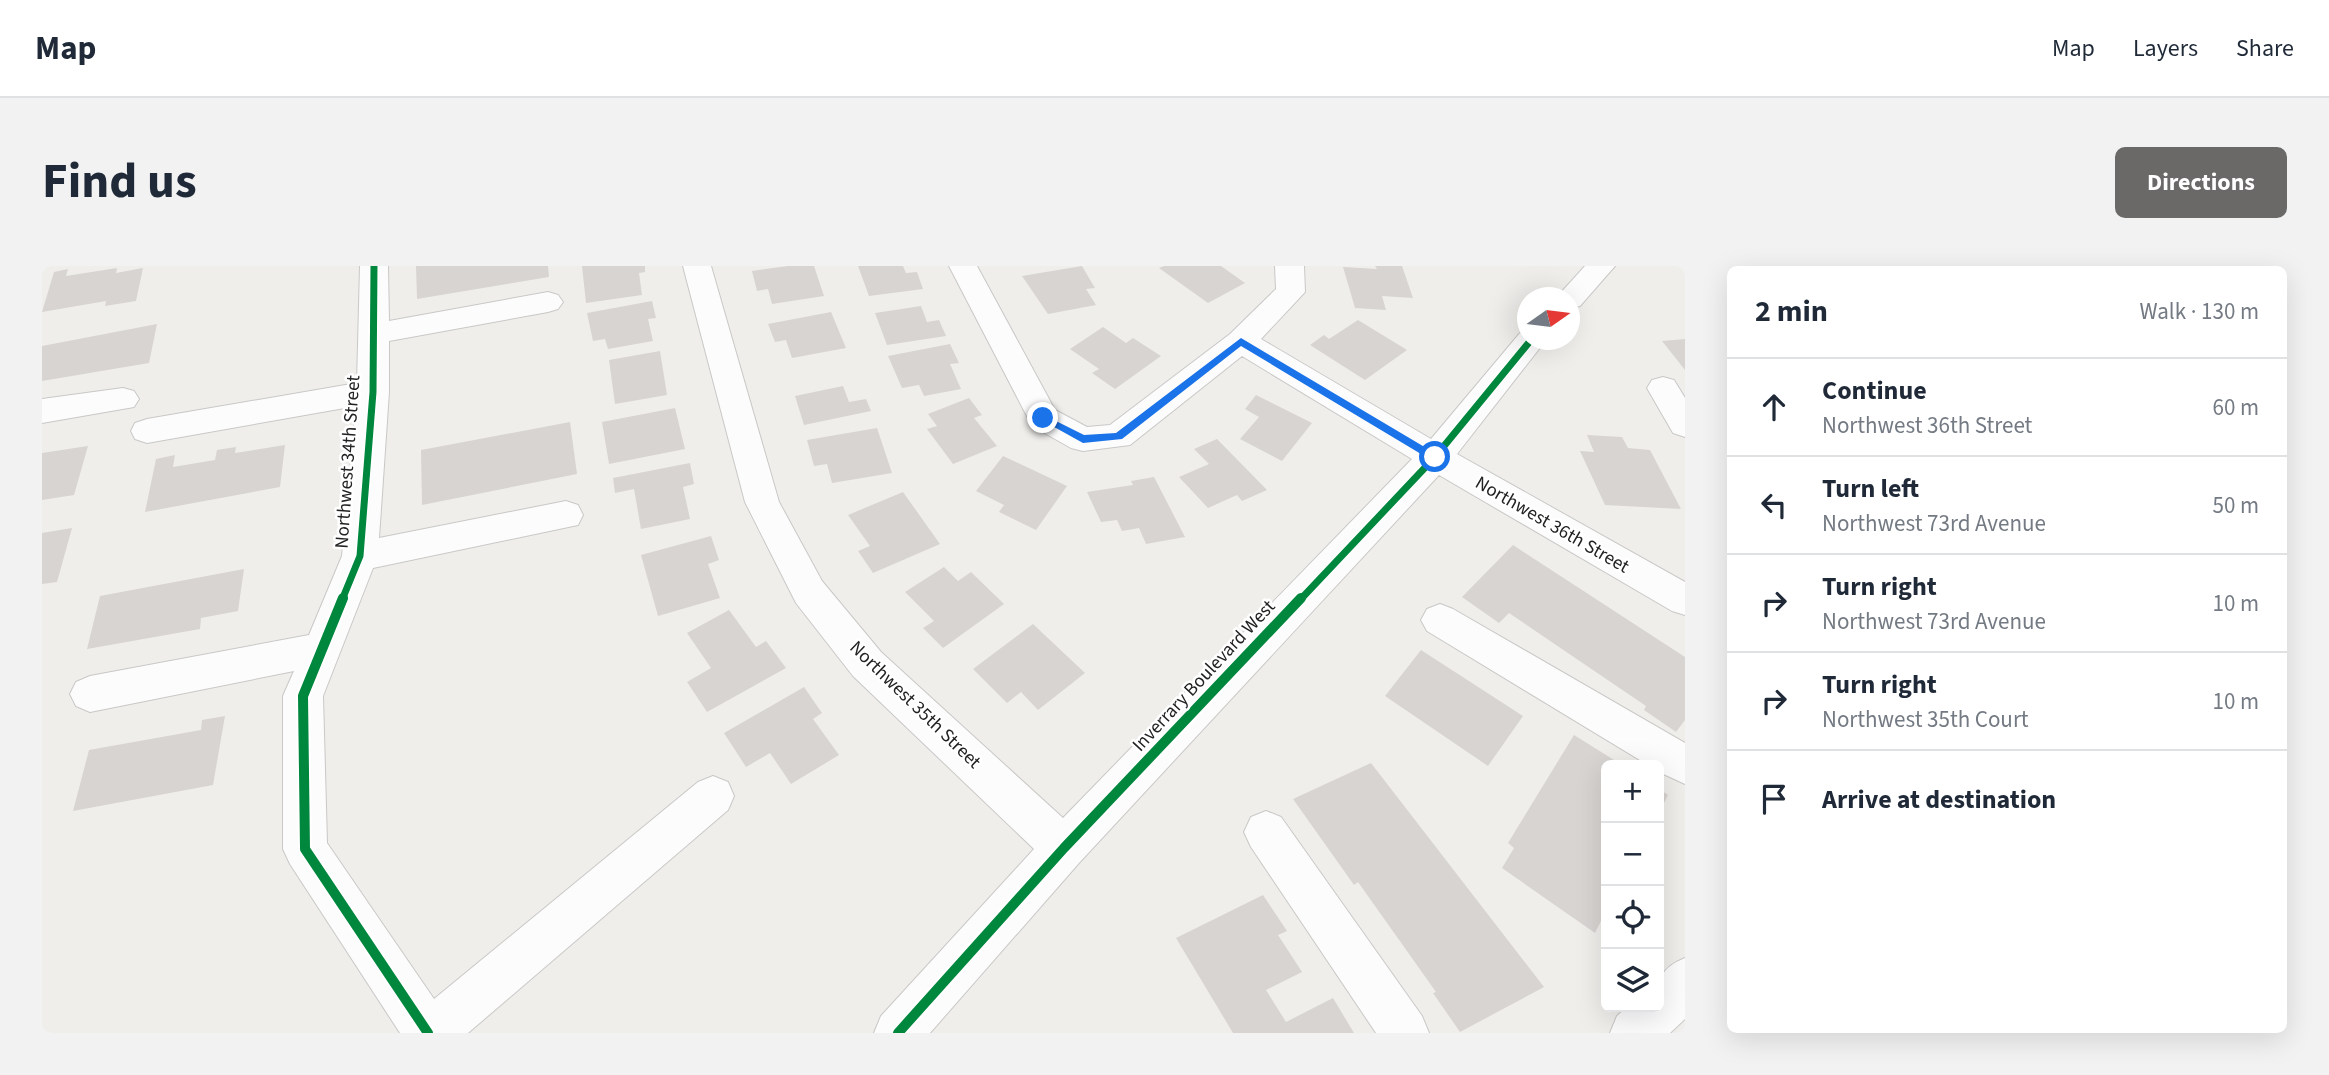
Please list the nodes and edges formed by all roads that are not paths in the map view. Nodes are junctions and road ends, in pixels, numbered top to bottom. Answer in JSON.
{"nodes":[{"id":1,"x":374,"y":266,"type":"edge"},
{"id":2,"x":697,"y":266,"type":"edge"},
{"id":3,"x":963,"y":266,"type":"edge"},
{"id":4,"x":1601,"y":266,"type":"edge"},
{"id":5,"x":1290,"y":267,"type":"edge"},
{"id":6,"x":1580,"y":288,"type":"edge"},
{"id":7,"x":548,"y":302,"type":"dead end"},
{"id":8,"x":372,"y":334,"type":"junction"},
{"id":9,"x":1241,"y":341,"type":"junction"},
{"id":10,"x":1523,"y":350,"type":"edge"},
{"id":11,"x":1663,"y":388,"type":"dead end"},
{"id":12,"x":373,"y":392,"type":"junction"},
{"id":13,"x":123,"y":399,"type":"dead end"},
{"id":14,"x":42,"y":411,"type":"edge"},
{"id":15,"x":1685,"y":425,"type":"edge"},
{"id":16,"x":147,"y":432,"type":"dead end"},
{"id":17,"x":1435,"y":457,"type":"junction"},
{"id":18,"x":566,"y":514,"type":"dead end"},
{"id":19,"x":360,"y":556,"type":"junction"},
{"id":20,"x":1685,"y":600,"type":"edge"},
{"id":21,"x":1440,"y":620,"type":"dead end"},
{"id":22,"x":323,"y":649,"type":"junction"},
{"id":23,"x":90,"y":694,"type":"dead end"},
{"id":24,"x":1685,"y":765,"type":"edge"},
{"id":25,"x":713,"y":796,"type":"dead end"},
{"id":26,"x":1266,"y":832,"type":"dead end"},
{"id":27,"x":1064,"y":848,"type":"junction"},
{"id":28,"x":1685,"y":982,"type":"edge"},
{"id":29,"x":429,"y":1033,"type":"edge"},
{"id":30,"x":898,"y":1033,"type":"edge"},
{"id":31,"x":1405,"y":1033,"type":"edge"},
{"id":32,"x":1634,"y":1033,"type":"edge"}],
"edges":[{"from":1,"to":8,"type":"street","name":"Northwest 34th Street"},
{"from":2,"to":27,"type":"street","name":"Northwest 35th Street"},
{"from":3,"to":9,"type":"street"},
{"from":4,"to":6,"type":"street"},
{"from":5,"to":9,"type":"street"},
{"from":7,"to":8,"type":"street"},
{"from":8,"to":12,"type":"street","name":"Northwest 34th Street"},
{"from":9,"to":17,"type":"street","name":"Northwest 36th Street"},
{"from":10,"to":17,"type":"street","name":"Inverrary Boulevard West"},
{"from":11,"to":15,"type":"street"},
{"from":12,"to":16,"type":"street"},
{"from":12,"to":19,"type":"street","name":"Northwest 34th Street"},
{"from":13,"to":14,"type":"street"},
{"from":17,"to":20,"type":"street","name":"Northwest 36th Street"},
{"from":17,"to":27,"type":"street","name":"Inverrary Boulevard West"},
{"from":18,"to":19,"type":"street"},
{"from":19,"to":22,"type":"street","name":"Northwest 34th Street"},
{"from":21,"to":24,"type":"street"},
{"from":22,"to":23,"type":"street"},
{"from":22,"to":29,"type":"street","name":"Northwest 34th Street"},
{"from":25,"to":29,"type":"street"},
{"from":26,"to":31,"type":"street"},
{"from":27,"to":30,"type":"street","name":"Inverrary Boulevard West"},
{"from":28,"to":32,"type":"street"}]}
